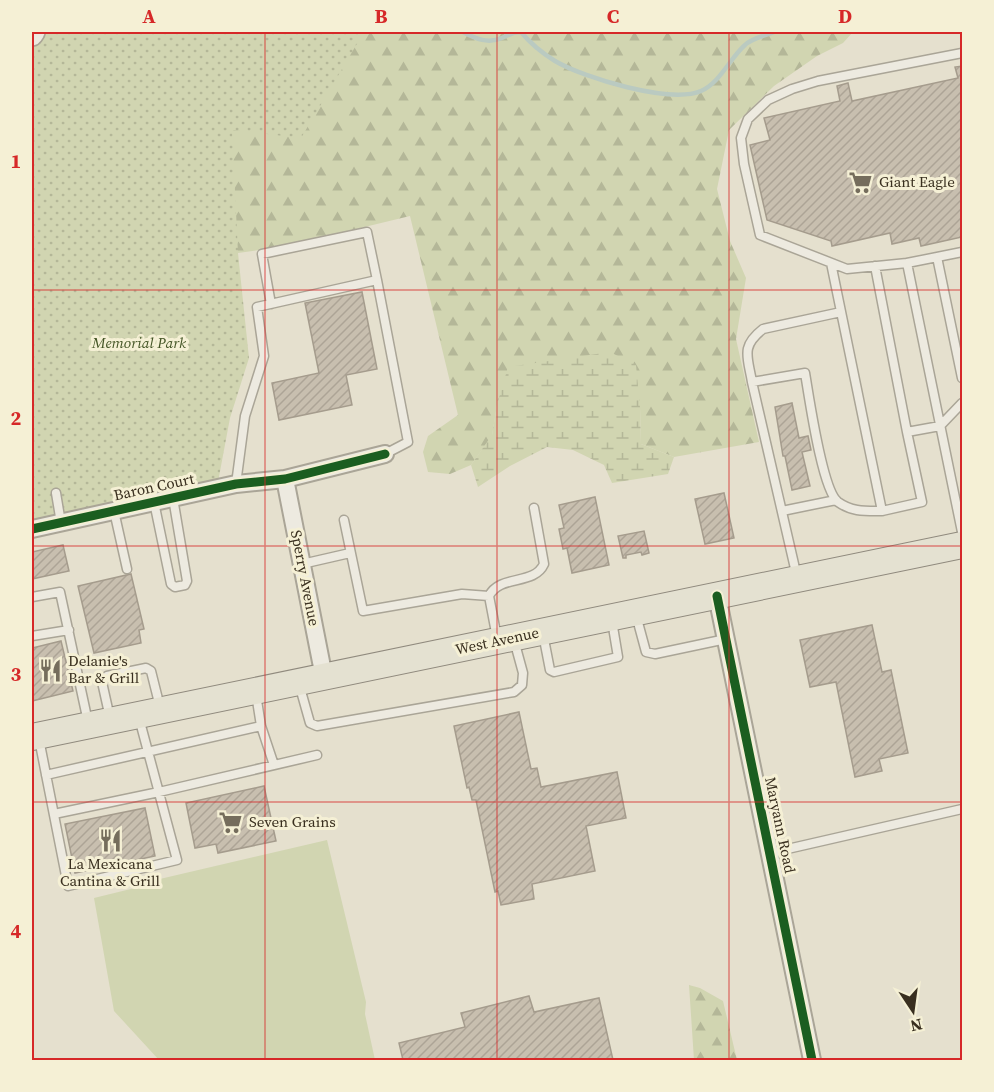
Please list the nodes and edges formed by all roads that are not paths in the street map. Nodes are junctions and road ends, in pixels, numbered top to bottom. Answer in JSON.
{"nodes":[{"id":1,"x":963,"y":53,"type":"edge"},
{"id":2,"x":963,"y":252,"type":"edge"},
{"id":3,"x":937,"y":257,"type":"junction"},
{"id":4,"x":831,"y":263,"type":"junction"},
{"id":5,"x":907,"y":263,"type":"junction"},
{"id":6,"x":875,"y":266,"type":"junction"},
{"id":7,"x":377,"y":279,"type":"junction"},
{"id":8,"x":271,"y":304,"type":"junction"},
{"id":9,"x":841,"y":312,"type":"junction"},
{"id":10,"x":963,"y":378,"type":"edge"},
{"id":11,"x":752,"y":382,"type":"junction"},
{"id":12,"x":963,"y":403,"type":"edge"},
{"id":13,"x":940,"y":426,"type":"junction"},
{"id":14,"x":907,"y":432,"type":"junction"},
{"id":15,"x":385,"y":454,"type":"joint"},
{"id":16,"x":285,"y":479,"type":"junction"},
{"id":17,"x":236,"y":484,"type":"junction"},
{"id":18,"x":56,"y":493,"type":"dead end"},
{"id":19,"x":173,"y":498,"type":"junction"},
{"id":20,"x":836,"y":500,"type":"junction"},
{"id":21,"x":154,"y":502,"type":"junction"},
{"id":22,"x":534,"y":508,"type":"dead end"},
{"id":23,"x":114,"y":511,"type":"junction"},
{"id":24,"x":782,"y":511,"type":"junction"},
{"id":25,"x":882,"y":511,"type":"junction"},
{"id":26,"x":344,"y":520,"type":"dead end"},
{"id":27,"x":61,"y":523,"type":"junction"},
{"id":28,"x":32,"y":529,"type":"edge"},
{"id":29,"x":963,"y":532,"type":"edge"},
{"id":30,"x":963,"y":545,"type":"edge"},
{"id":31,"x":350,"y":553,"type":"junction"},
{"id":32,"x":302,"y":564,"type":"junction"},
{"id":33,"x":127,"y":569,"type":"dead end"},
{"id":34,"x":798,"y":579,"type":"junction"},
{"id":35,"x":489,"y":596,"type":"junction"},
{"id":36,"x":717,"y":596,"type":"junction"},
{"id":37,"x":32,"y":597,"type":"edge"},
{"id":38,"x":623,"y":614,"type":"junction"},
{"id":39,"x":69,"y":630,"type":"junction"},
{"id":40,"x":542,"y":631,"type":"junction"},
{"id":41,"x":32,"y":636,"type":"edge"},
{"id":42,"x":506,"y":639,"type":"junction"},
{"id":43,"x":726,"y":639,"type":"junction"},
{"id":44,"x":324,"y":677,"type":"junction"},
{"id":45,"x":299,"y":682,"type":"junction"},
{"id":46,"x":256,"y":691,"type":"junction"},
{"id":47,"x":149,"y":713,"type":"junction"},
{"id":48,"x":100,"y":723,"type":"junction"},
{"id":49,"x":261,"y":726,"type":"junction"},
{"id":50,"x":35,"y":736,"type":"edge"},
{"id":51,"x":148,"y":753,"type":"junction"},
{"id":52,"x":317,"y":755,"type":"dead end"},
{"id":53,"x":274,"y":765,"type":"junction"},
{"id":54,"x":46,"y":775,"type":"junction"},
{"id":55,"x":159,"y":792,"type":"junction"},
{"id":56,"x":963,"y":809,"type":"edge"},
{"id":57,"x":54,"y":814,"type":"junction"},
{"id":58,"x":770,"y":853,"type":"junction"},
{"id":59,"x":812,"y":1060,"type":"edge"}],
"edges":[{"from":1,"to":4,"type":"lane"},
{"from":2,"to":3,"type":"lane"},
{"from":3,"to":5,"type":"lane"},
{"from":3,"to":10,"type":"lane"},
{"from":4,"to":6,"type":"lane"},
{"from":4,"to":9,"type":"lane"},
{"from":5,"to":6,"type":"lane"},
{"from":5,"to":13,"type":"lane"},
{"from":6,"to":14,"type":"lane"},
{"from":7,"to":8,"type":"lane"},
{"from":7,"to":8,"type":"lane"},
{"from":7,"to":15,"type":"lane"},
{"from":8,"to":17,"type":"lane"},
{"from":9,"to":11,"type":"lane"},
{"from":9,"to":25,"type":"lane"},
{"from":11,"to":20,"type":"lane"},
{"from":11,"to":24,"type":"lane"},
{"from":12,"to":13,"type":"lane"},
{"from":13,"to":14,"type":"lane"},
{"from":13,"to":29,"type":"lane"},
{"from":14,"to":25,"type":"lane"},
{"from":15,"to":16,"type":"street","name":"Baron Court"},
{"from":16,"to":17,"type":"street","name":"Baron Court"},
{"from":16,"to":32,"type":"street","name":"Sperry Avenue"},
{"from":17,"to":19,"type":"street","name":"Baron Court"},
{"from":18,"to":27,"type":"lane"},
{"from":19,"to":21,"type":"street","name":"Baron Court"},
{"from":19,"to":21,"type":"lane"},
{"from":20,"to":24,"type":"lane"},
{"from":20,"to":25,"type":"lane"},
{"from":21,"to":23,"type":"street","name":"Baron Court"},
{"from":22,"to":35,"type":"lane"},
{"from":23,"to":27,"type":"street","name":"Baron Court"},
{"from":23,"to":33,"type":"lane"},
{"from":24,"to":34,"type":"lane"},
{"from":26,"to":31,"type":"lane"},
{"from":27,"to":28,"type":"street","name":"Baron Court"},
{"from":30,"to":34,"type":"main road","name":"West Avenue"},
{"from":31,"to":32,"type":"lane"},
{"from":31,"to":35,"type":"lane"},
{"from":32,"to":44,"type":"street","name":"Sperry Avenue"},
{"from":34,"to":36,"type":"main road","name":"West Avenue"},
{"from":35,"to":42,"type":"lane"},
{"from":36,"to":38,"type":"main road","name":"West Avenue"},
{"from":36,"to":43,"type":"street","name":"Maryann Road"},
{"from":37,"to":39,"type":"lane"},
{"from":38,"to":40,"type":"main road","name":"West Avenue"},
{"from":38,"to":40,"type":"lane"},
{"from":38,"to":43,"type":"lane"},
{"from":39,"to":41,"type":"lane"},
{"from":39,"to":48,"type":"lane"},
{"from":40,"to":42,"type":"main road","name":"West Avenue"},
{"from":42,"to":44,"type":"main road","name":"West Avenue"},
{"from":42,"to":45,"type":"lane"},
{"from":43,"to":58,"type":"street","name":"Maryann Road"},
{"from":44,"to":45,"type":"main road","name":"West Avenue"},
{"from":45,"to":46,"type":"main road","name":"West Avenue"},
{"from":46,"to":47,"type":"main road","name":"West Avenue"},
{"from":46,"to":49,"type":"lane"},
{"from":47,"to":48,"type":"main road","name":"West Avenue"},
{"from":47,"to":48,"type":"lane"},
{"from":47,"to":51,"type":"lane"},
{"from":48,"to":50,"type":"main road","name":"West Avenue"},
{"from":49,"to":51,"type":"lane"},
{"from":49,"to":53,"type":"lane"},
{"from":50,"to":54,"type":"lane"},
{"from":51,"to":54,"type":"lane"},
{"from":51,"to":55,"type":"lane"},
{"from":52,"to":53,"type":"lane"},
{"from":53,"to":55,"type":"lane"},
{"from":54,"to":57,"type":"lane"},
{"from":55,"to":57,"type":"lane"},
{"from":55,"to":57,"type":"lane"},
{"from":56,"to":58,"type":"lane"},
{"from":58,"to":59,"type":"street","name":"Maryann Road"}]}
